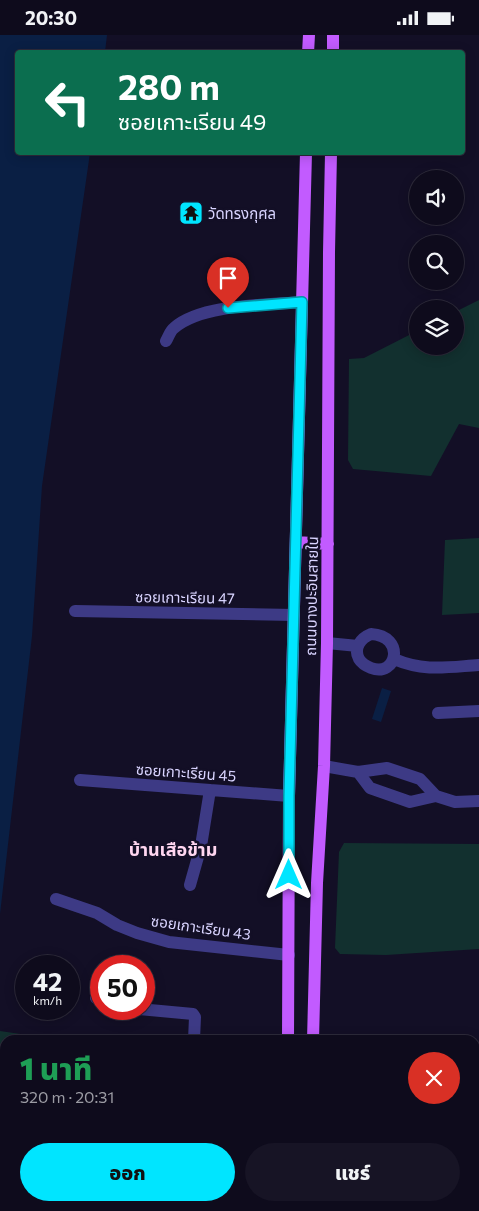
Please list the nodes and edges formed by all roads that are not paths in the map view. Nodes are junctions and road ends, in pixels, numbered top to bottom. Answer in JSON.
{"nodes":[{"id":1,"x":309,"y":35,"type":"edge"},
{"id":2,"x":333,"y":35,"type":"edge"},
{"id":3,"x":308,"y":50,"type":"edge"},
{"id":4,"x":333,"y":50,"type":"edge"},
{"id":5,"x":306,"y":155,"type":"edge"},
{"id":6,"x":331,"y":155,"type":"edge"},
{"id":7,"x":302,"y":302,"type":"junction"},
{"id":8,"x":166,"y":341,"type":"dead end"},
{"id":9,"x":296,"y":542,"type":"junction"},
{"id":10,"x":328,"y":544,"type":"junction"},
{"id":11,"x":75,"y":611,"type":"dead end"},
{"id":12,"x":294,"y":615,"type":"junction"},
{"id":13,"x":327,"y":643,"type":"junction"},
{"id":14,"x":358,"y":646,"type":"junction"},
{"id":15,"x":394,"y":659,"type":"junction"},
{"id":16,"x":479,"y":665,"type":"edge"},
{"id":17,"x":479,"y":711,"type":"edge"},
{"id":18,"x":438,"y":713,"type":"dead end"},
{"id":19,"x":324,"y":766,"type":"junction"},
{"id":20,"x":358,"y":772,"type":"junction"},
{"id":21,"x":80,"y":780,"type":"dead end"},
{"id":22,"x":210,"y":790,"type":"junction"},
{"id":23,"x":289,"y":796,"type":"junction"},
{"id":24,"x":436,"y":796,"type":"junction"},
{"id":25,"x":479,"y":801,"type":"edge"},
{"id":26,"x":190,"y":885,"type":"dead end"},
{"id":27,"x":56,"y":899,"type":"dead end"},
{"id":28,"x":289,"y":955,"type":"junction"},
{"id":29,"x":155,"y":1010,"type":"edge"},
{"id":30,"x":194,"y":1035,"type":"edge"},
{"id":31,"x":288,"y":1035,"type":"edge"},
{"id":32,"x":314,"y":1035,"type":"edge"}],
"edges":[{"from":1,"to":3,"type":"main road"},
{"from":2,"to":4,"type":"main road"},
{"from":5,"to":7,"type":"main road","name":"ถนนบางปะอินสายใน"},
{"from":6,"to":10,"type":"main road","name":"ถนนบางปะอินสายใน"},
{"from":7,"to":8,"type":"street"},
{"from":7,"to":9,"type":"main road","name":"ถนนบางปะอินสายใน"},
{"from":9,"to":10,"type":"main road"},
{"from":9,"to":12,"type":"main road","name":"ถนนบางปะอินสายใน"},
{"from":10,"to":13,"type":"main road","name":"ถนนบางปะอินสายใน"},
{"from":11,"to":12,"type":"street","name":"ซอยเกาะเรียน 47"},
{"from":12,"to":23,"type":"main road","name":"ถนนบางปะอินสายใน"},
{"from":13,"to":14,"type":"street"},
{"from":13,"to":19,"type":"main road","name":"ถนนบางปะอินสายใน"},
{"from":14,"to":15,"type":"street"},
{"from":14,"to":15,"type":"street"},
{"from":15,"to":16,"type":"street"},
{"from":17,"to":18,"type":"street"},
{"from":19,"to":20,"type":"street"},
{"from":19,"to":32,"type":"main road","name":"ถนนบางปะอินสายใน"},
{"from":20,"to":24,"type":"street"},
{"from":20,"to":24,"type":"street"},
{"from":21,"to":22,"type":"street","name":"ซอยเกาะเรียน 45"},
{"from":22,"to":23,"type":"street","name":"ซอยเกาะเรียน 45"},
{"from":22,"to":26,"type":"street"},
{"from":23,"to":28,"type":"main road","name":"ถนนบางปะอินสายใน"},
{"from":24,"to":25,"type":"street"},
{"from":27,"to":28,"type":"street","name":"ซอยเกาะเรียน 43"},
{"from":28,"to":31,"type":"main road","name":"ถนนบางปะอินสายใน"},
{"from":29,"to":30,"type":"street"}]}
